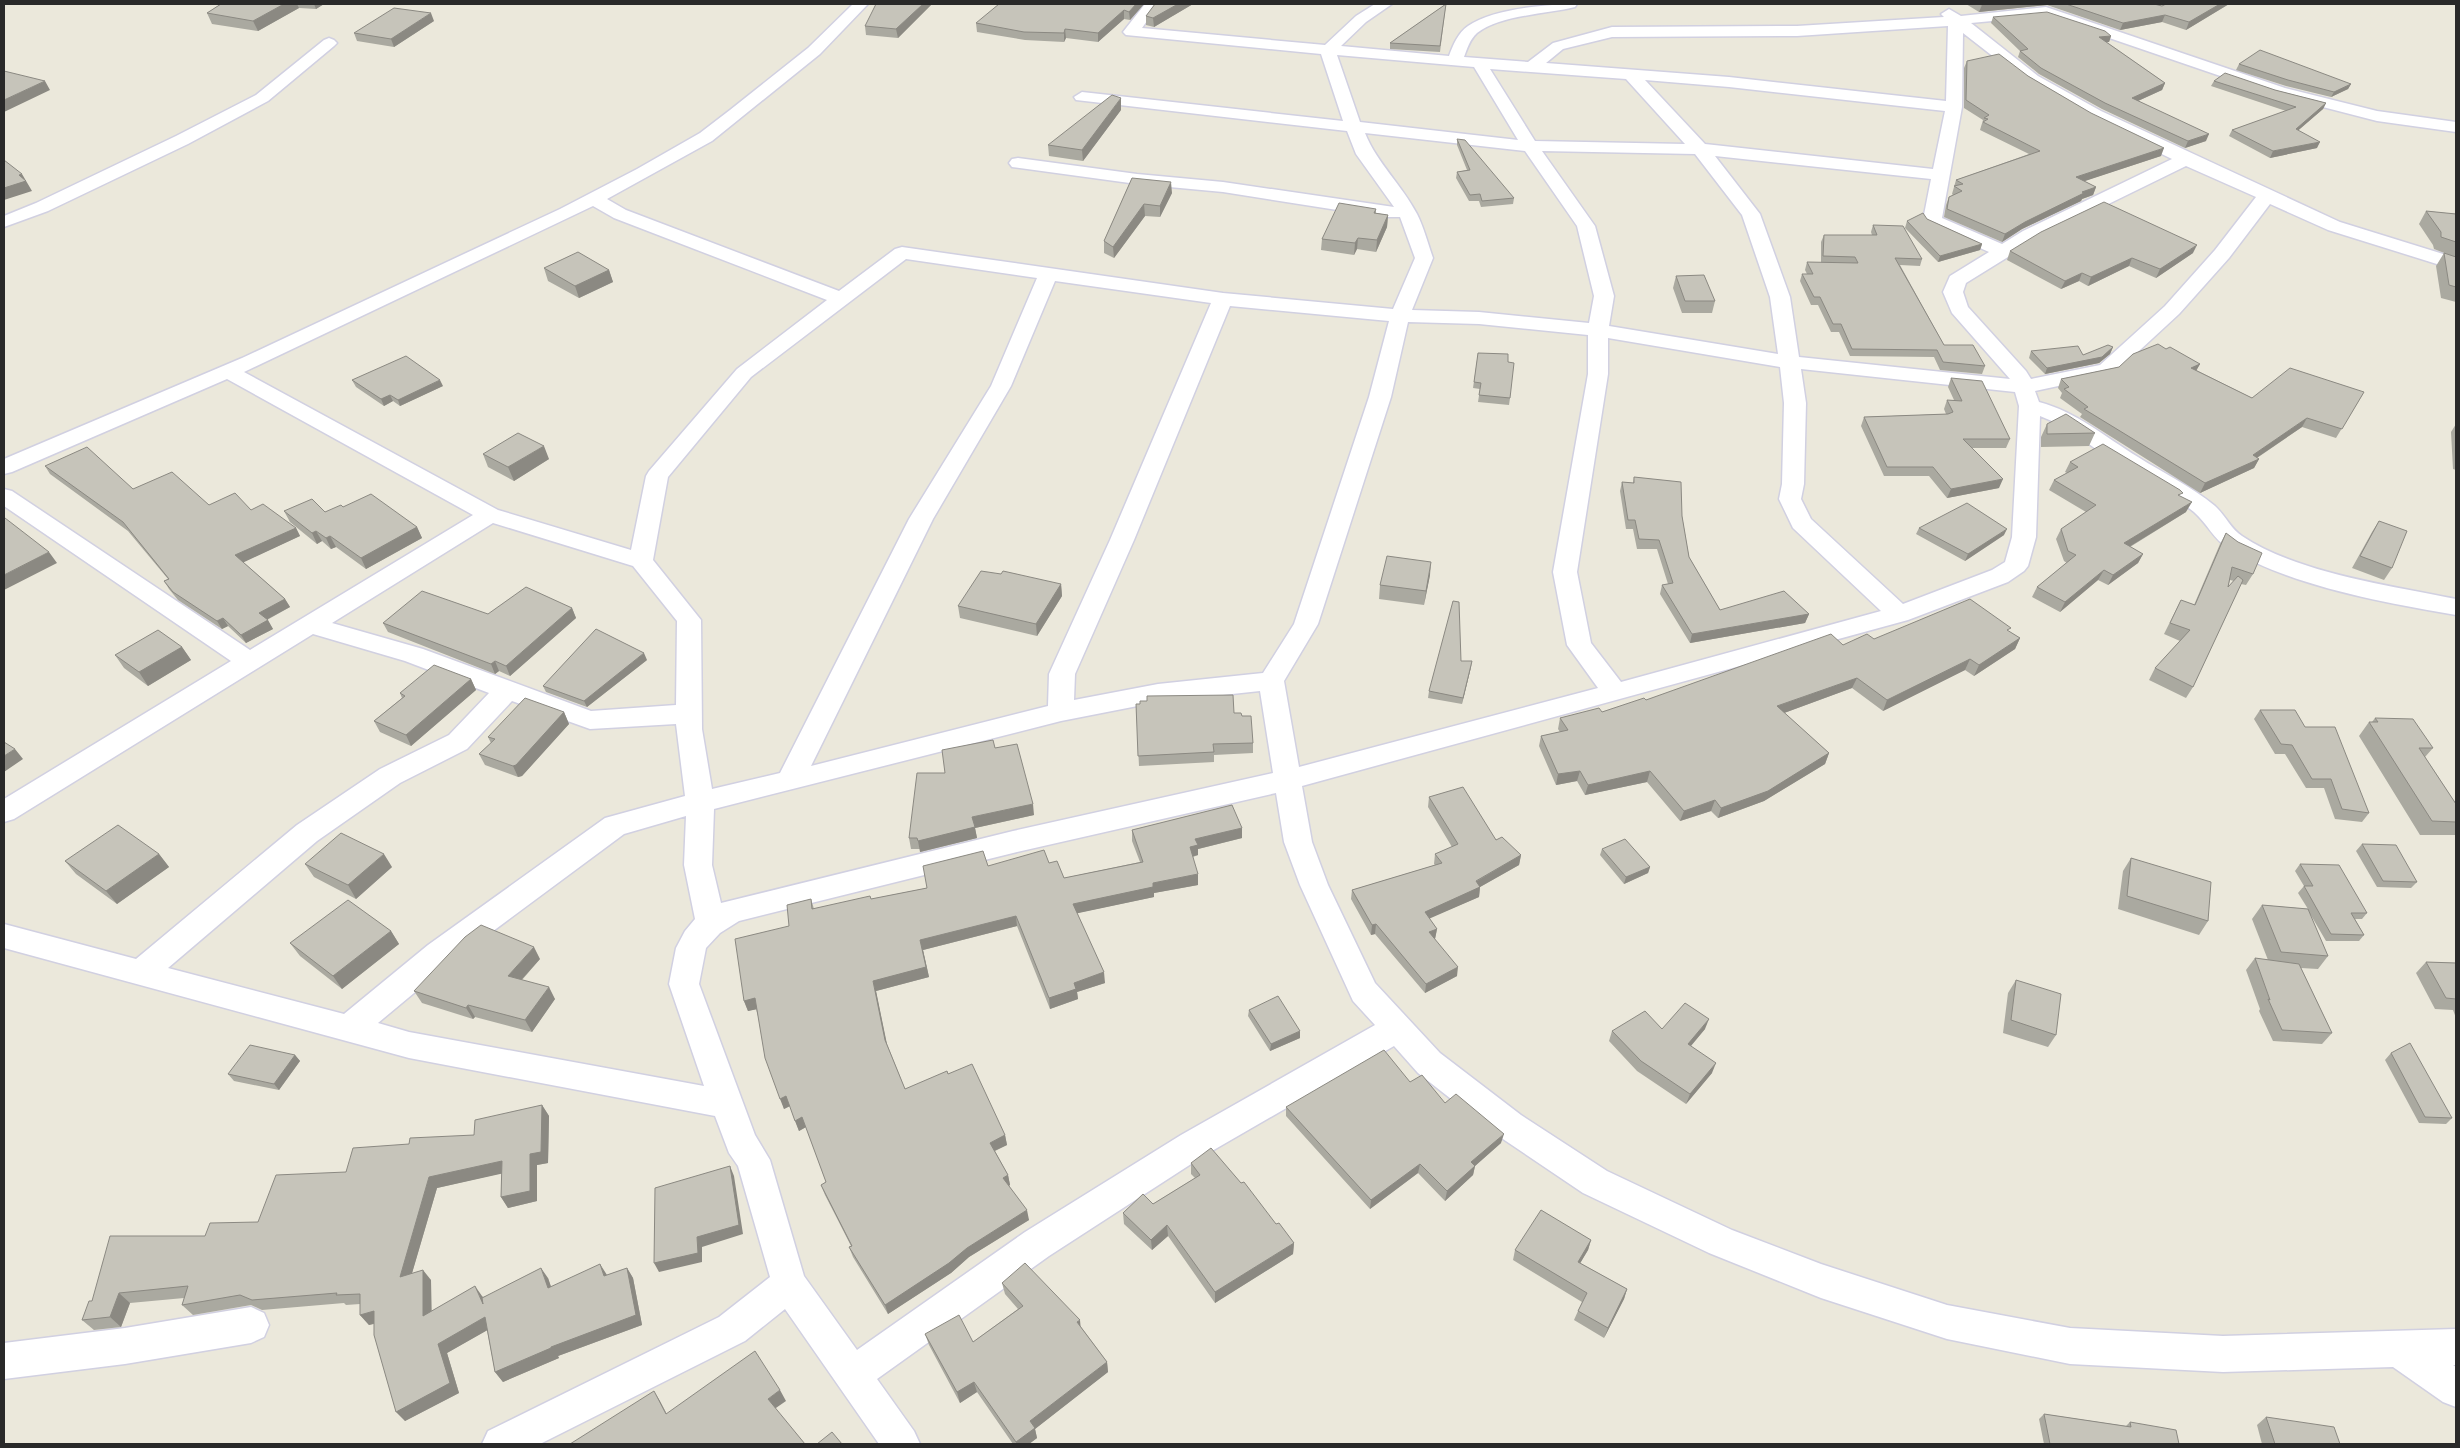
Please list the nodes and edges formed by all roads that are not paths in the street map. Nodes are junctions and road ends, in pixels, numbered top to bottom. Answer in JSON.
{"nodes":[{"id":1,"x":862,"y":4,"type":"edge"},
{"id":2,"x":1152,"y":4,"type":"edge"},
{"id":3,"x":1385,"y":4,"type":"edge"},
{"id":4,"x":1570,"y":4,"type":"edge"},
{"id":5,"x":1936,"y":4,"type":"edge"},
{"id":6,"x":1956,"y":21,"type":"junction"},
{"id":7,"x":329,"y":43,"type":"dead end"},
{"id":8,"x":1328,"y":50,"type":"junction"},
{"id":9,"x":1455,"y":61,"type":"junction"},
{"id":10,"x":1479,"y":63,"type":"junction"},
{"id":11,"x":1531,"y":67,"type":"junction"},
{"id":12,"x":1632,"y":75,"type":"junction"},
{"id":13,"x":1082,"y":96,"type":"dead end"},
{"id":14,"x":1954,"y":107,"type":"junction"},
{"id":15,"x":1353,"y":126,"type":"junction"},
{"id":16,"x":2456,"y":127,"type":"edge"},
{"id":17,"x":1530,"y":146,"type":"junction"},
{"id":18,"x":1701,"y":149,"type":"junction"},
{"id":19,"x":2186,"y":159,"type":"junction"},
{"id":20,"x":1018,"y":163,"type":"dead end"},
{"id":21,"x":1939,"y":175,"type":"junction"},
{"id":22,"x":2266,"y":195,"type":"junction"},
{"id":23,"x":594,"y":199,"type":"junction"},
{"id":24,"x":1406,"y":212,"type":"junction"},
{"id":25,"x":4,"y":222,"type":"edge"},
{"id":26,"x":2001,"y":251,"type":"junction"},
{"id":27,"x":2456,"y":264,"type":"edge"},
{"id":28,"x":1048,"y":274,"type":"junction"},
{"id":29,"x":841,"y":298,"type":"junction"},
{"id":30,"x":1223,"y":298,"type":"junction"},
{"id":31,"x":1400,"y":316,"type":"junction"},
{"id":32,"x":1598,"y":330,"type":"junction"},
{"id":33,"x":1789,"y":362,"type":"junction"},
{"id":34,"x":228,"y":371,"type":"junction"},
{"id":35,"x":2028,"y":397,"type":"junction"},
{"id":36,"x":4,"y":467,"type":"edge"},
{"id":37,"x":4,"y":496,"type":"edge"},
{"id":38,"x":490,"y":515,"type":"junction"},
{"id":39,"x":641,"y":561,"type":"junction"},
{"id":40,"x":2456,"y":607,"type":"edge"},
{"id":41,"x":1899,"y":614,"type":"junction"},
{"id":42,"x":310,"y":626,"type":"junction"},
{"id":43,"x":250,"y":662,"type":"junction"},
{"id":44,"x":1271,"y":681,"type":"junction"},
{"id":45,"x":508,"y":689,"type":"junction"},
{"id":46,"x":1616,"y":693,"type":"junction"},
{"id":47,"x":1061,"y":712,"type":"junction"},
{"id":48,"x":689,"y":714,"type":"junction"},
{"id":49,"x":1289,"y":780,"type":"junction"},
{"id":50,"x":790,"y":781,"type":"junction"},
{"id":51,"x":700,"y":802,"type":"junction"},
{"id":52,"x":4,"y":812,"type":"edge"},
{"id":53,"x":710,"y":922,"type":"junction"},
{"id":54,"x":4,"y":936,"type":"edge"},
{"id":55,"x":141,"y":973,"type":"junction"},
{"id":56,"x":1398,"y":1028,"type":"junction"},
{"id":57,"x":349,"y":1030,"type":"junction"},
{"id":58,"x":727,"y":1104,"type":"junction"},
{"id":59,"x":789,"y":1284,"type":"junction"},
{"id":60,"x":250,"y":1325,"type":"dead end"},
{"id":61,"x":2456,"y":1346,"type":"edge"},
{"id":62,"x":2398,"y":1349,"type":"junction"},
{"id":63,"x":4,"y":1361,"type":"edge"},
{"id":64,"x":852,"y":1375,"type":"junction"},
{"id":65,"x":2456,"y":1389,"type":"edge"},
{"id":66,"x":501,"y":1444,"type":"edge"},
{"id":67,"x":901,"y":1444,"type":"edge"}],
"edges":[{"from":1,"to":23,"type":"street"},
{"from":2,"to":8,"type":"street"},
{"from":3,"to":8,"type":"street"},
{"from":4,"to":9,"type":"street"},
{"from":5,"to":6,"type":"street"},
{"from":6,"to":11,"type":"street"},
{"from":6,"to":14,"type":"street"},
{"from":6,"to":16,"type":"street"},
{"from":6,"to":19,"type":"street"},
{"from":7,"to":25,"type":"street"},
{"from":8,"to":9,"type":"street"},
{"from":8,"to":15,"type":"street"},
{"from":9,"to":10,"type":"street"},
{"from":10,"to":11,"type":"street"},
{"from":10,"to":17,"type":"street"},
{"from":11,"to":12,"type":"street"},
{"from":12,"to":14,"type":"street"},
{"from":12,"to":18,"type":"street"},
{"from":13,"to":15,"type":"street"},
{"from":14,"to":21,"type":"street"},
{"from":15,"to":17,"type":"street"},
{"from":15,"to":24,"type":"street"},
{"from":17,"to":18,"type":"street"},
{"from":17,"to":32,"type":"street"},
{"from":18,"to":21,"type":"street"},
{"from":18,"to":33,"type":"street"},
{"from":19,"to":22,"type":"street"},
{"from":19,"to":26,"type":"street"},
{"from":20,"to":24,"type":"street"},
{"from":21,"to":26,"type":"street"},
{"from":22,"to":27,"type":"street"},
{"from":22,"to":35,"type":"street"},
{"from":23,"to":29,"type":"street"},
{"from":23,"to":34,"type":"street"},
{"from":24,"to":31,"type":"street"},
{"from":26,"to":35,"type":"street"},
{"from":28,"to":29,"type":"street"},
{"from":28,"to":30,"type":"street"},
{"from":28,"to":50,"type":"street"},
{"from":29,"to":39,"type":"street"},
{"from":30,"to":31,"type":"street"},
{"from":30,"to":47,"type":"street"},
{"from":31,"to":32,"type":"street"},
{"from":31,"to":44,"type":"street"},
{"from":32,"to":33,"type":"street"},
{"from":32,"to":46,"type":"street"},
{"from":33,"to":35,"type":"street"},
{"from":33,"to":41,"type":"street"},
{"from":34,"to":36,"type":"street"},
{"from":34,"to":38,"type":"street"},
{"from":35,"to":40,"type":"street"},
{"from":35,"to":41,"type":"street"},
{"from":37,"to":43,"type":"street"},
{"from":38,"to":39,"type":"street"},
{"from":38,"to":42,"type":"street"},
{"from":39,"to":48,"type":"street"},
{"from":41,"to":46,"type":"street"},
{"from":42,"to":43,"type":"street"},
{"from":42,"to":45,"type":"street"},
{"from":43,"to":52,"type":"street"},
{"from":44,"to":47,"type":"street"},
{"from":44,"to":49,"type":"street"},
{"from":45,"to":48,"type":"street"},
{"from":45,"to":55,"type":"street"},
{"from":46,"to":49,"type":"street"},
{"from":47,"to":50,"type":"street"},
{"from":48,"to":51,"type":"street"},
{"from":49,"to":53,"type":"street"},
{"from":49,"to":56,"type":"street"},
{"from":50,"to":51,"type":"street"},
{"from":51,"to":53,"type":"street"},
{"from":51,"to":57,"type":"street"},
{"from":53,"to":58,"type":"street"},
{"from":54,"to":55,"type":"street"},
{"from":55,"to":57,"type":"street"},
{"from":56,"to":62,"type":"street"},
{"from":56,"to":64,"type":"street"},
{"from":57,"to":58,"type":"street"},
{"from":58,"to":59,"type":"street"},
{"from":59,"to":64,"type":"street"},
{"from":59,"to":66,"type":"street"},
{"from":60,"to":63,"type":"street"},
{"from":61,"to":62,"type":"street"},
{"from":62,"to":65,"type":"street"},
{"from":64,"to":67,"type":"street"}]}
